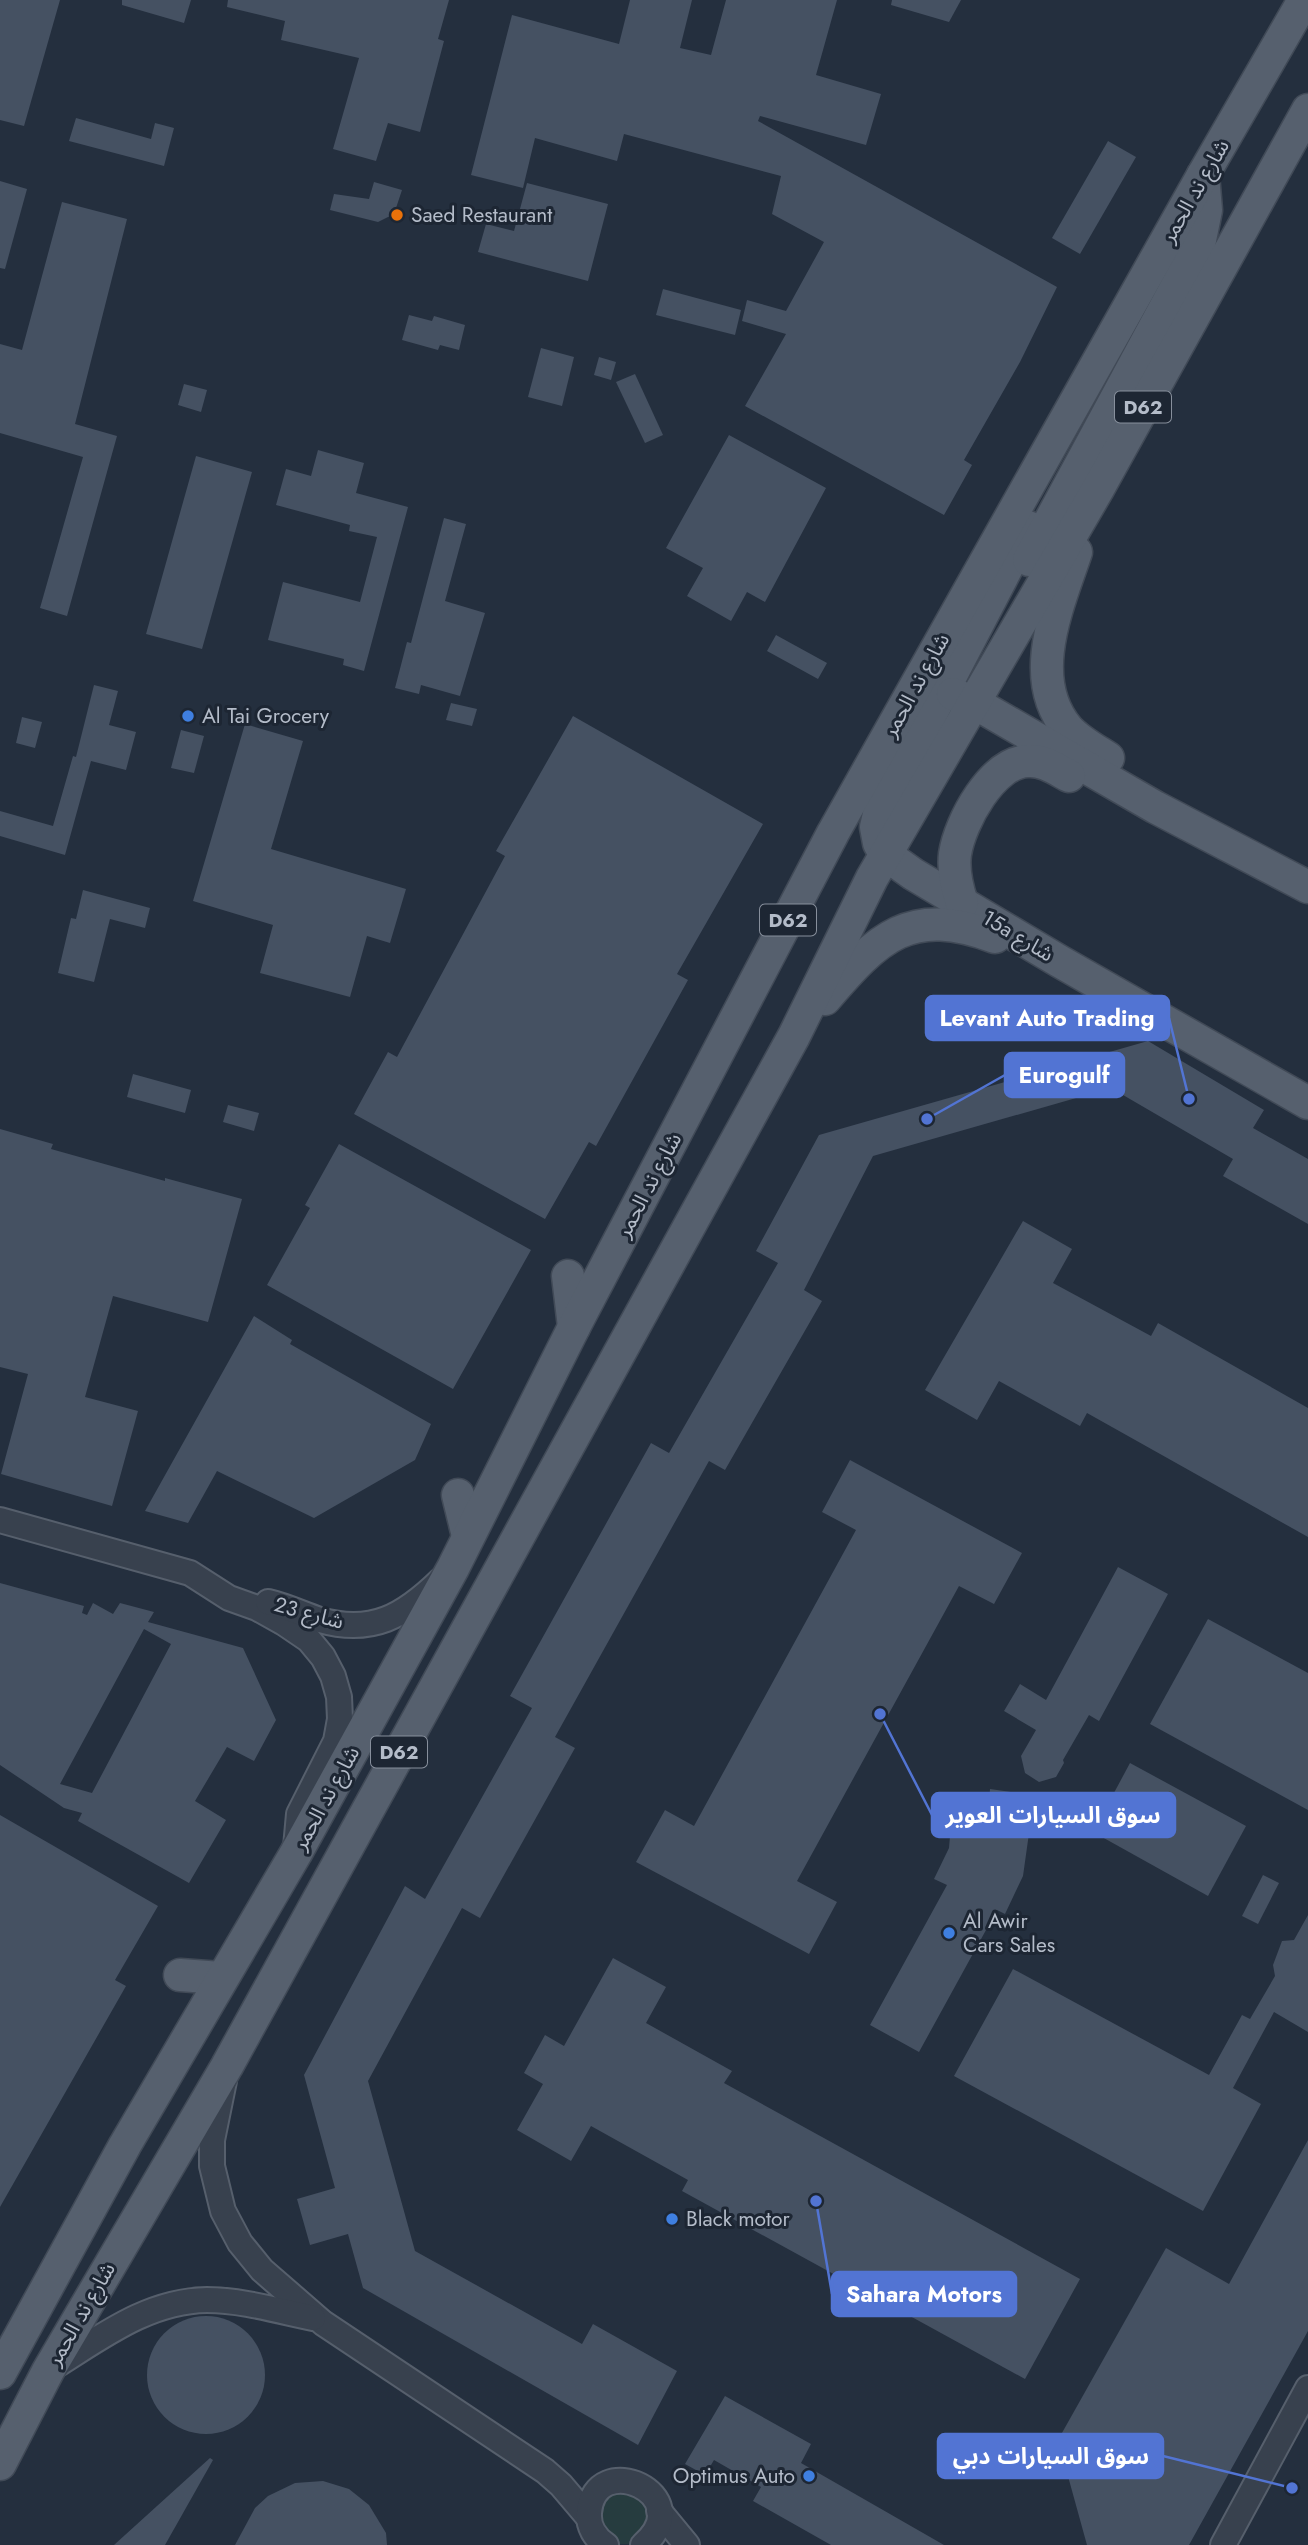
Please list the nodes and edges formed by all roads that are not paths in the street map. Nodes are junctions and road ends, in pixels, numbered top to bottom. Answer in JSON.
{"nodes":[{"id":1,"x":1304,"y":0,"type":"edge"},
{"id":2,"x":1308,"y":110,"type":"edge"},
{"id":3,"x":1203,"y":175,"type":"junction"},
{"id":4,"x":1080,"y":394,"type":"junction"},
{"id":5,"x":1098,"y":489,"type":"junction"},
{"id":6,"x":1006,"y":646,"type":"junction"},
{"id":7,"x":942,"y":693,"type":"junction"},
{"id":8,"x":909,"y":698,"type":"junction"},
{"id":9,"x":973,"y":702,"type":"junction"},
{"id":10,"x":1155,"y":807,"type":"junction"},
{"id":11,"x":834,"y":833,"type":"junction"},
{"id":12,"x":886,"y":854,"type":"junction"},
{"id":13,"x":1308,"y":887,"type":"edge"},
{"id":14,"x":962,"y":903,"type":"junction"},
{"id":15,"x":1059,"y":961,"type":"junction"},
{"id":16,"x":794,"y":1036,"type":"junction"},
{"id":17,"x":1308,"y":1103,"type":"edge"},
{"id":18,"x":713,"y":1180,"type":"junction"},
{"id":19,"x":568,"y":1276,"type":"dead end"},
{"id":20,"x":574,"y":1327,"type":"junction"},
{"id":21,"x":458,"y":1495,"type":"dead end"},
{"id":22,"x":0,"y":1520,"type":"edge"},
{"id":23,"x":468,"y":1536,"type":"junction"},
{"id":24,"x":453,"y":1568,"type":"junction"},
{"id":25,"x":229,"y":1598,"type":"junction"},
{"id":26,"x":296,"y":1853,"type":"junction"},
{"id":27,"x":180,"y":1975,"type":"dead end"},
{"id":28,"x":221,"y":1978,"type":"junction"},
{"id":29,"x":227,"y":2066,"type":"junction"},
{"id":30,"x":318,"y":2319,"type":"junction"},
{"id":31,"x":48,"y":2371,"type":"junction"},
{"id":32,"x":0,"y":2373,"type":"edge"},
{"id":33,"x":1308,"y":2388,"type":"edge"},
{"id":34,"x":0,"y":2464,"type":"edge"},
{"id":35,"x":545,"y":2471,"type":"junction"},
{"id":36,"x":613,"y":2482,"type":"junction"},
{"id":37,"x":659,"y":2511,"type":"junction"},
{"id":38,"x":589,"y":2518,"type":"junction"},
{"id":39,"x":606,"y":2545,"type":"edge"},
{"id":40,"x":643,"y":2545,"type":"edge"},
{"id":41,"x":654,"y":2545,"type":"edge"},
{"id":42,"x":687,"y":2545,"type":"edge"},
{"id":43,"x":1223,"y":2545,"type":"edge"}],
"edges":[{"from":1,"to":3,"type":"main road","name":"شارع ند الحمر","number":"D62"},
{"from":2,"to":5,"type":"main road","name":"شارع ند الحمر","number":"D62"},
{"from":3,"to":4,"type":"main road","name":"شارع ند الحمر","number":"D62"},
{"from":3,"to":6,"type":"main road"},
{"from":4,"to":7,"type":"main road"},
{"from":4,"to":8,"type":"main road","name":"شارع ند الحمر","number":"D62"},
{"from":5,"to":6,"type":"main road","name":"شارع ند الحمر","number":"D62"},
{"from":5,"to":10,"type":"main road"},
{"from":6,"to":9,"type":"main road","name":"شارع ند الحمر","number":"D62"},
{"from":7,"to":8,"type":"main road"},
{"from":7,"to":9,"type":"main road"},
{"from":7,"to":12,"type":"main road"},
{"from":8,"to":11,"type":"main road","name":"شارع ند الحمر","number":"D62"},
{"from":9,"to":10,"type":"main road"},
{"from":9,"to":12,"type":"main road","name":"شارع ند الحمر","number":"D62"},
{"from":10,"to":13,"type":"main road"},
{"from":10,"to":14,"type":"main road"},
{"from":11,"to":18,"type":"main road"},
{"from":11,"to":20,"type":"main road","name":"شارع ند الحمر","number":"D62"},
{"from":12,"to":14,"type":"main road","name":"15a شارع"},
{"from":12,"to":16,"type":"main road","name":"شارع ند الحمر","number":"D62"},
{"from":14,"to":15,"type":"main road","name":"15a شارع"},
{"from":15,"to":16,"type":"main road"},
{"from":15,"to":17,"type":"main road","name":"15a شارع"},
{"from":16,"to":18,"type":"main road","name":"شارع ند الحمر","number":"D62"},
{"from":18,"to":29,"type":"main road","name":"شارع ند الحمر","number":"D62"},
{"from":19,"to":20,"type":"main road"},
{"from":20,"to":23,"type":"main road","name":"شارع ند الحمر","number":"D62"},
{"from":21,"to":23,"type":"main road"},
{"from":22,"to":25,"type":"street","name":"شارع 23"},
{"from":23,"to":24,"type":"main road","name":"شارع ند الحمر","number":"D62"},
{"from":24,"to":25,"type":"street","name":"شارع 23"},
{"from":24,"to":26,"type":"main road","name":"شارع ند الحمر","number":"D62"},
{"from":25,"to":26,"type":"street","name":"شارع 23"},
{"from":26,"to":28,"type":"main road","name":"شارع ند الحمر","number":"D62"},
{"from":27,"to":28,"type":"main road"},
{"from":28,"to":32,"type":"main road","name":"شارع ند الحمر","number":"D62"},
{"from":29,"to":30,"type":"street"},
{"from":29,"to":31,"type":"main road","name":"شارع ند الحمر","number":"D62"},
{"from":30,"to":31,"type":"street"},
{"from":30,"to":35,"type":"street"},
{"from":31,"to":34,"type":"main road","name":"شارع ند الحمر","number":"D62"},
{"from":33,"to":43,"type":"street"},
{"from":35,"to":36,"type":"street"},
{"from":35,"to":38,"type":"street"},
{"from":36,"to":37,"type":"street"},
{"from":36,"to":38,"type":"street"},
{"from":37,"to":40,"type":"street"},
{"from":37,"to":42,"type":"street"},
{"from":38,"to":39,"type":"street"},
{"from":40,"to":41,"type":"street"}]}
